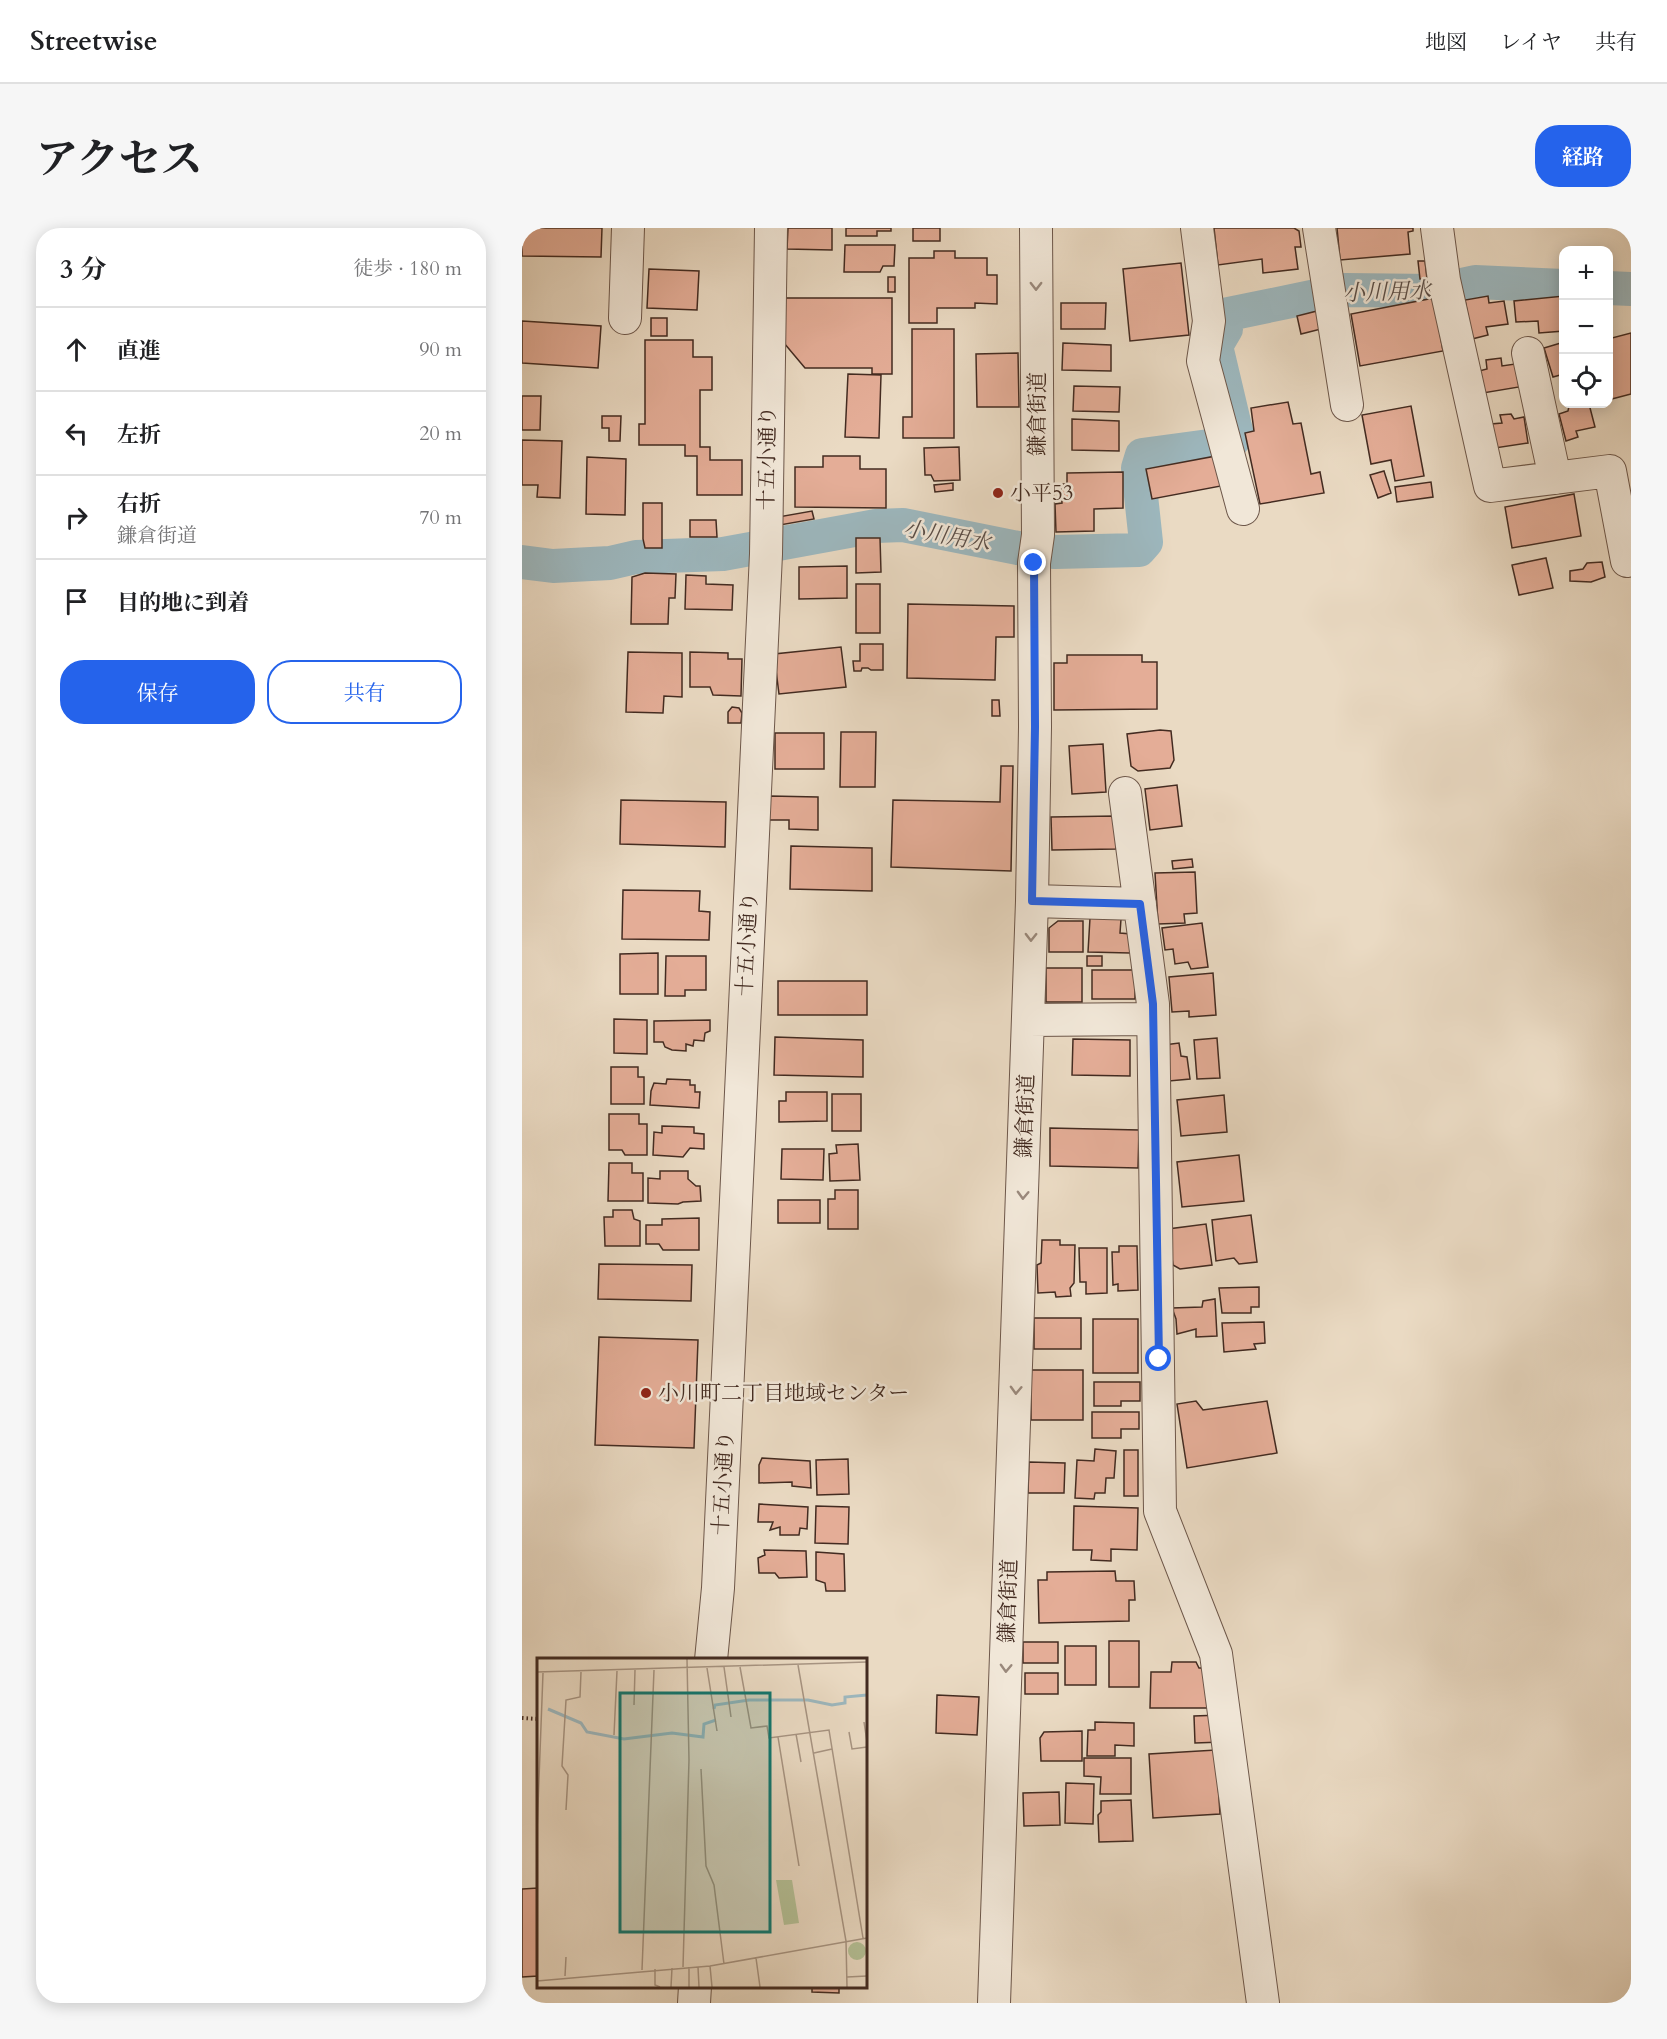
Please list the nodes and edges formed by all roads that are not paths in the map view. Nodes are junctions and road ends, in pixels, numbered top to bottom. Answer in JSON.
{"nodes":[{"id":1,"x":628,"y":228,"type":"edge"},
{"id":2,"x":771,"y":228,"type":"edge"},
{"id":3,"x":1036,"y":228,"type":"edge"},
{"id":4,"x":1197,"y":228,"type":"edge"},
{"id":5,"x":1319,"y":228,"type":"edge"},
{"id":6,"x":1437,"y":228,"type":"edge"},
{"id":7,"x":625,"y":318,"type":"dead end"},
{"id":8,"x":1528,"y":353,"type":"dead end"},
{"id":9,"x":1347,"y":405,"type":"dead end"},
{"id":10,"x":1555,"y":478,"type":"junction"},
{"id":11,"x":1243,"y":509,"type":"dead end"},
{"id":12,"x":1631,"y":560,"type":"edge"},
{"id":13,"x":1125,"y":793,"type":"dead end"},
{"id":14,"x":1032,"y":901,"type":"junction"},
{"id":15,"x":1140,"y":904,"type":"junction"},
{"id":16,"x":1152,"y":1019,"type":"junction"},
{"id":17,"x":1029,"y":1020,"type":"junction"},
{"id":18,"x":711,"y":1658,"type":"edge"},
{"id":19,"x":695,"y":1988,"type":"edge"},
{"id":20,"x":694,"y":2003,"type":"edge"},
{"id":21,"x":994,"y":2003,"type":"edge"},
{"id":22,"x":1263,"y":2003,"type":"edge"}],
"edges":[{"from":1,"to":7,"type":"street"},
{"from":2,"to":18,"type":"street","name":"十五小通り"},
{"from":3,"to":14,"type":"street","name":"鎌倉街道","one_way":true},
{"from":4,"to":11,"type":"street"},
{"from":5,"to":9,"type":"street"},
{"from":6,"to":10,"type":"street"},
{"from":8,"to":10,"type":"street"},
{"from":10,"to":12,"type":"street"},
{"from":13,"to":15,"type":"street"},
{"from":14,"to":15,"type":"street"},
{"from":14,"to":17,"type":"street","name":"鎌倉街道","one_way":true},
{"from":15,"to":16,"type":"street"},
{"from":16,"to":17,"type":"street"},
{"from":16,"to":22,"type":"street"},
{"from":17,"to":21,"type":"street","name":"鎌倉街道","one_way":true},
{"from":19,"to":20,"type":"street"}]}
